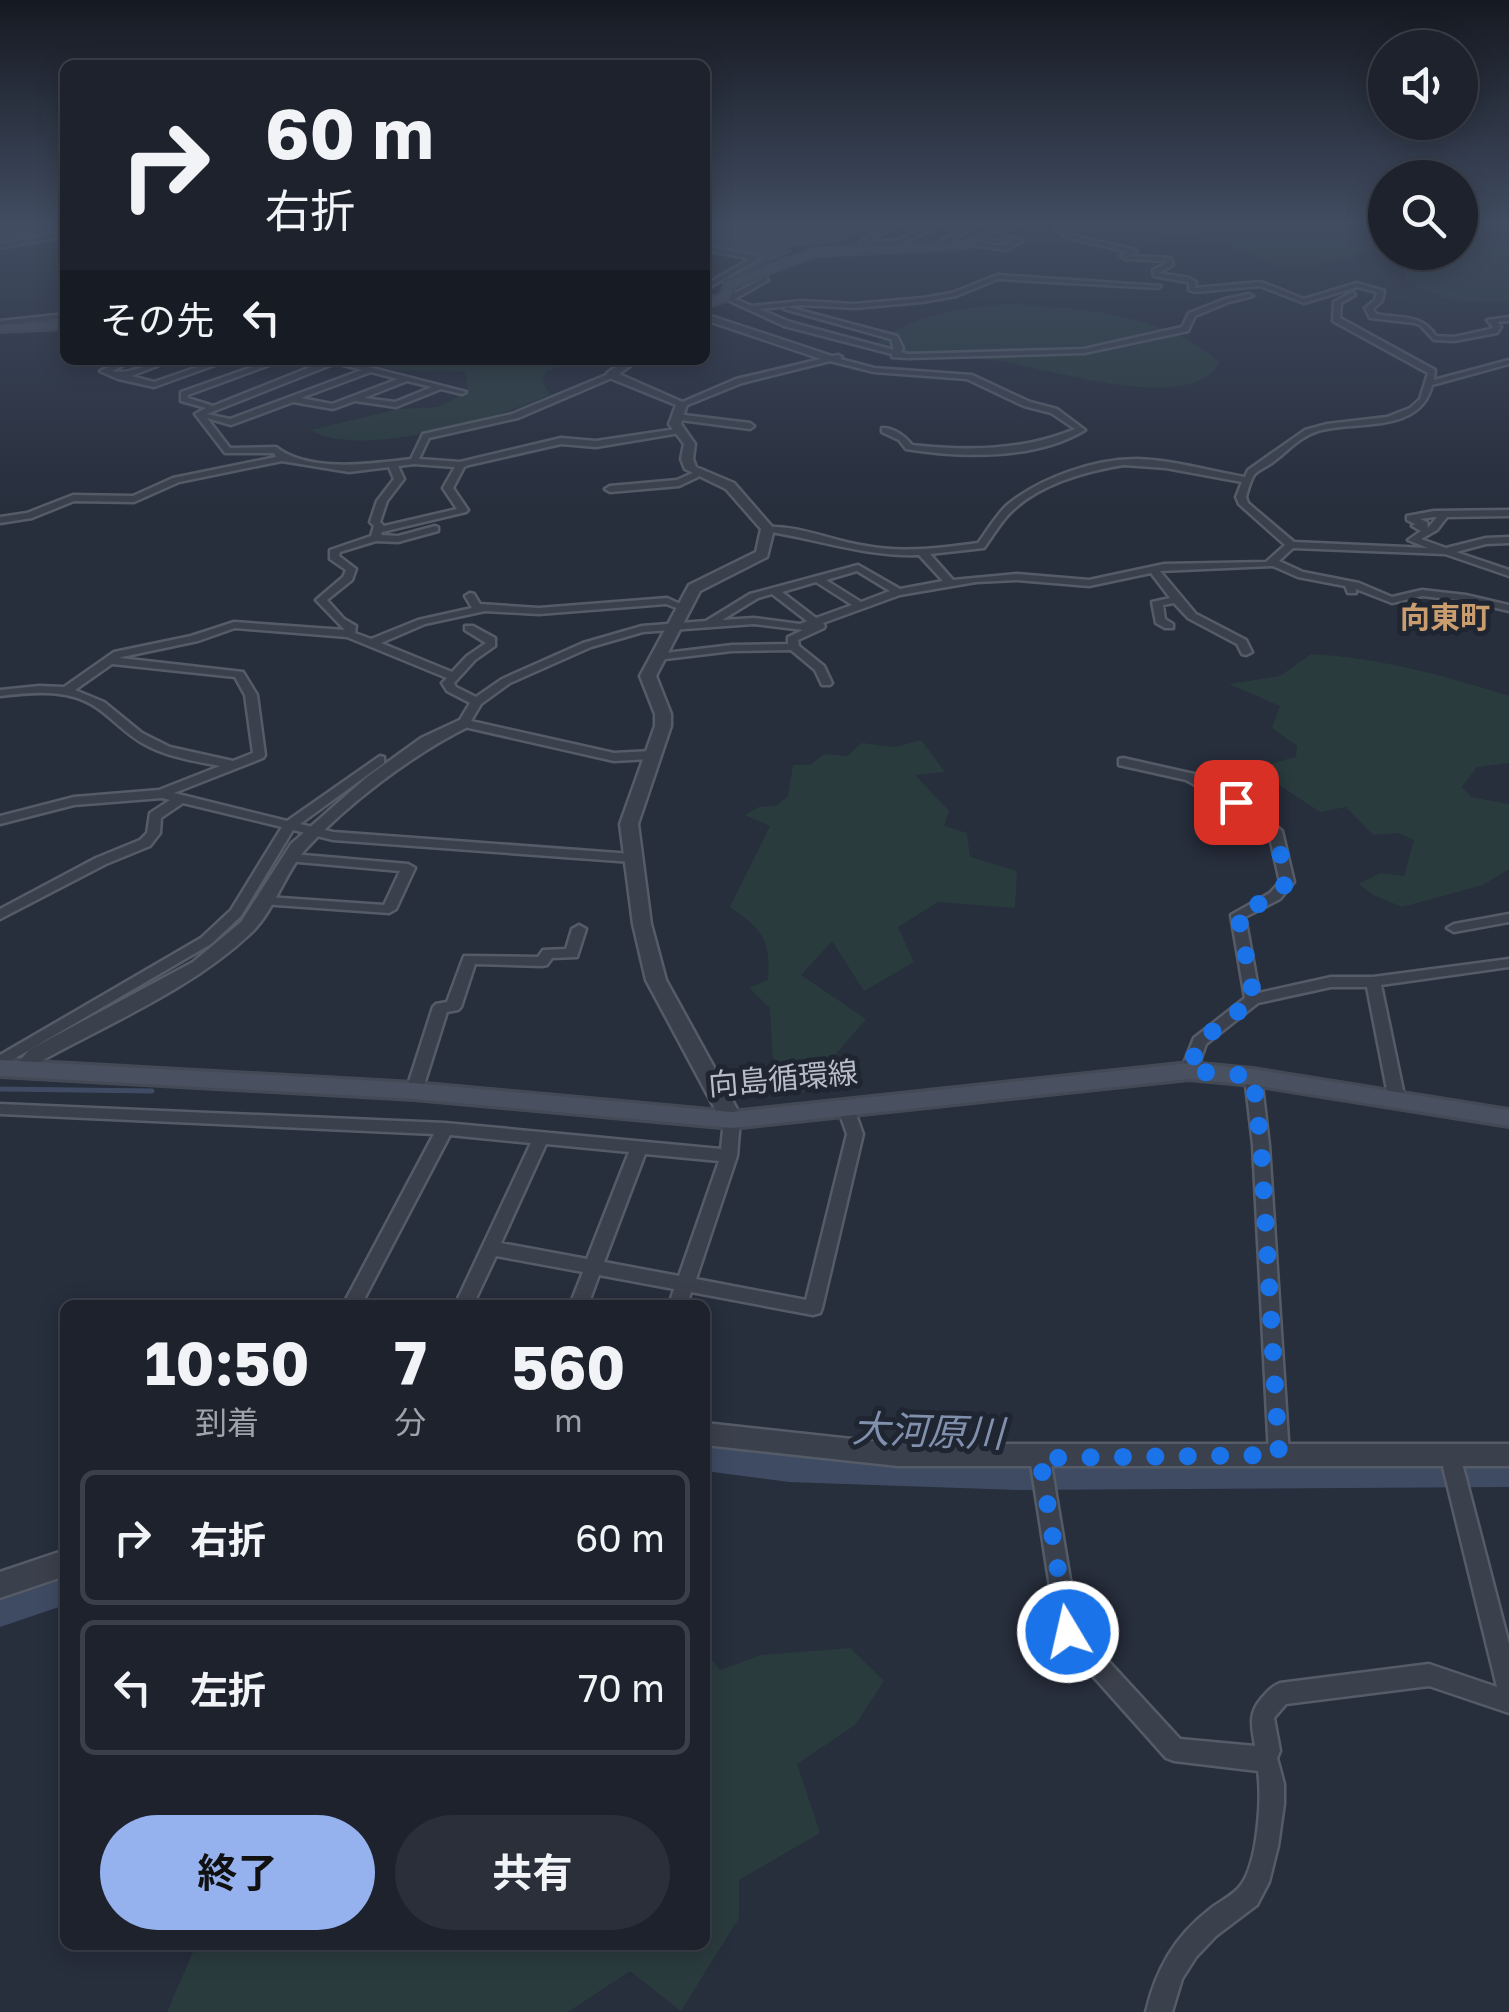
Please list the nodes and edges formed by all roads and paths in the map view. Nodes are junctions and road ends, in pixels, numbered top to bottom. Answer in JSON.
{"nodes":[{"id":1,"x":59,"y":317,"type":"edge"},
{"id":2,"x":771,"y":317,"type":"edge"},
{"id":3,"x":816,"y":317,"type":"edge"},
{"id":4,"x":1191,"y":317,"type":"edge"},
{"id":5,"x":1336,"y":317,"type":"edge"},
{"id":6,"x":1380,"y":317,"type":"edge"},
{"id":7,"x":710,"y":319,"type":"edge"},
{"id":8,"x":1509,"y":319,"type":"edge"},
{"id":9,"x":60,"y":325,"type":"edge"},
{"id":10,"x":0,"y":326,"type":"edge"},
{"id":11,"x":871,"y":348,"type":"junction"},
{"id":12,"x":894,"y":354,"type":"junction"},
{"id":13,"x":830,"y":359,"type":"junction"},
{"id":14,"x":1509,"y":362,"type":"edge"},
{"id":15,"x":119,"y":365,"type":"edge"},
{"id":16,"x":155,"y":365,"type":"edge"},
{"id":17,"x":211,"y":365,"type":"edge"},
{"id":18,"x":265,"y":365,"type":"edge"},
{"id":19,"x":321,"y":365,"type":"edge"},
{"id":20,"x":352,"y":365,"type":"edge"},
{"id":21,"x":626,"y":365,"type":"edge"},
{"id":22,"x":369,"y":370,"type":"junction"},
{"id":23,"x":611,"y":375,"type":"junction"},
{"id":24,"x":119,"y":378,"type":"junction"},
{"id":25,"x":405,"y":379,"type":"junction"},
{"id":26,"x":1427,"y":384,"type":"junction"},
{"id":27,"x":154,"y":385,"type":"junction"},
{"id":28,"x":439,"y":387,"type":"junction"},
{"id":29,"x":462,"y":392,"type":"dead end"},
{"id":30,"x":184,"y":394,"type":"junction"},
{"id":31,"x":355,"y":399,"type":"junction"},
{"id":32,"x":292,"y":400,"type":"junction"},
{"id":33,"x":210,"y":407,"type":"junction"},
{"id":34,"x":199,"y":414,"type":"junction"},
{"id":35,"x":679,"y":417,"type":"junction"},
{"id":36,"x":750,"y":426,"type":"dead end"},
{"id":37,"x":885,"y":430,"type":"dead end"},
{"id":38,"x":282,"y":458,"type":"junction"},
{"id":39,"x":414,"y":461,"type":"junction"},
{"id":40,"x":393,"y":465,"type":"junction"},
{"id":41,"x":461,"y":465,"type":"junction"},
{"id":42,"x":697,"y":474,"type":"junction"},
{"id":43,"x":1247,"y":480,"type":"junction"},
{"id":44,"x":610,"y":489,"type":"dead end"},
{"id":45,"x":1509,"y":513,"type":"edge"},
{"id":46,"x":1443,"y":515,"type":"junction"},
{"id":47,"x":0,"y":520,"type":"edge"},
{"id":48,"x":435,"y":529,"type":"dead end"},
{"id":49,"x":768,"y":529,"type":"junction"},
{"id":50,"x":1429,"y":530,"type":"junction"},
{"id":51,"x":376,"y":534,"type":"junction"},
{"id":52,"x":1509,"y":540,"type":"edge"},
{"id":53,"x":1291,"y":545,"type":"junction"},
{"id":54,"x":922,"y":552,"type":"junction"},
{"id":55,"x":1443,"y":552,"type":"junction"},
{"id":56,"x":1275,"y":563,"type":"junction"},
{"id":57,"x":1153,"y":569,"type":"junction"},
{"id":58,"x":1509,"y":574,"type":"edge"},
{"id":59,"x":818,"y":579,"type":"junction"},
{"id":60,"x":950,"y":583,"type":"junction"},
{"id":61,"x":774,"y":591,"type":"junction"},
{"id":62,"x":898,"y":592,"type":"junction"},
{"id":63,"x":470,"y":596,"type":"dead end"},
{"id":64,"x":1177,"y":600,"type":"junction"},
{"id":65,"x":859,"y":605,"type":"junction"},
{"id":66,"x":1509,"y":608,"type":"edge"},
{"id":67,"x":480,"y":610,"type":"junction"},
{"id":68,"x":678,"y":616,"type":"junction"},
{"id":69,"x":817,"y":621,"type":"junction"},
{"id":70,"x":710,"y":623,"type":"junction"},
{"id":71,"x":1170,"y":626,"type":"dead end"},
{"id":72,"x":469,"y":628,"type":"dead end"},
{"id":73,"x":349,"y":634,"type":"junction"},
{"id":74,"x":372,"y":643,"type":"junction"},
{"id":75,"x":794,"y":647,"type":"junction"},
{"id":76,"x":1246,"y":652,"type":"dead end"},
{"id":77,"x":656,"y":657,"type":"junction"},
{"id":78,"x":110,"y":660,"type":"junction"},
{"id":79,"x":452,"y":676,"type":"junction"},
{"id":80,"x":826,"y":683,"type":"dead end"},
{"id":81,"x":66,"y":691,"type":"junction"},
{"id":82,"x":0,"y":693,"type":"edge"},
{"id":83,"x":476,"y":702,"type":"junction"},
{"id":84,"x":464,"y":723,"type":"junction"},
{"id":85,"x":651,"y":755,"type":"junction"},
{"id":86,"x":380,"y":760,"type":"dead end"},
{"id":87,"x":1123,"y":762,"type":"dead end"},
{"id":88,"x":235,"y":764,"type":"junction"},
{"id":89,"x":161,"y":794,"type":"junction"},
{"id":90,"x":180,"y":799,"type":"junction"},
{"id":91,"x":0,"y":820,"type":"edge"},
{"id":92,"x":290,"y":826,"type":"junction"},
{"id":93,"x":315,"y":832,"type":"junction"},
{"id":94,"x":292,"y":858,"type":"junction"},
{"id":95,"x":632,"y":858,"type":"junction"},
{"id":96,"x":267,"y":901,"type":"junction"},
{"id":97,"x":0,"y":915,"type":"edge"},
{"id":98,"x":1509,"y":918,"type":"edge"},
{"id":99,"x":579,"y":928,"type":"dead end"},
{"id":100,"x":1454,"y":928,"type":"dead end"},
{"id":101,"x":1509,"y":963,"type":"edge"},
{"id":102,"x":1373,"y":982,"type":"junction"},
{"id":103,"x":1254,"y":999,"type":"junction"},
{"id":104,"x":8,"y":1067,"type":"edge"},
{"id":105,"x":1189,"y":1071,"type":"junction"},
{"id":106,"x":1253,"y":1076,"type":"junction"},
{"id":107,"x":414,"y":1090,"type":"junction"},
{"id":108,"x":1397,"y":1100,"type":"junction"},
{"id":109,"x":845,"y":1106,"type":"junction"},
{"id":110,"x":0,"y":1109,"type":"edge"},
{"id":111,"x":1509,"y":1118,"type":"edge"},
{"id":112,"x":732,"y":1120,"type":"junction"},
{"id":113,"x":444,"y":1129,"type":"junction"},
{"id":114,"x":541,"y":1138,"type":"junction"},
{"id":115,"x":639,"y":1147,"type":"junction"},
{"id":116,"x":729,"y":1156,"type":"junction"},
{"id":117,"x":490,"y":1248,"type":"junction"},
{"id":118,"x":592,"y":1268,"type":"junction"},
{"id":119,"x":686,"y":1283,"type":"junction"},
{"id":120,"x":355,"y":1300,"type":"edge"},
{"id":121,"x":466,"y":1300,"type":"edge"},
{"id":122,"x":580,"y":1300,"type":"edge"},
{"id":123,"x":680,"y":1300,"type":"edge"},
{"id":124,"x":710,"y":1435,"type":"edge"},
{"id":125,"x":1279,"y":1455,"type":"junction"},
{"id":126,"x":1509,"y":1455,"type":"edge"},
{"id":127,"x":1040,"y":1458,"type":"junction"},
{"id":128,"x":1456,"y":1474,"type":"dead end"},
{"id":129,"x":60,"y":1565,"type":"edge"},
{"id":130,"x":0,"y":1585,"type":"edge"},
{"id":131,"x":1509,"y":1688,"type":"edge"},
{"id":132,"x":1509,"y":1702,"type":"edge"},
{"id":133,"x":1264,"y":1758,"type":"junction"},
{"id":134,"x":1159,"y":2012,"type":"edge"}],
"edges":[{"from":1,"to":10,"type":"street"},
{"from":2,"to":11,"type":"street"},
{"from":3,"to":12,"type":"street"},
{"from":4,"to":12,"type":"street"},
{"from":5,"to":26,"type":"street"},
{"from":6,"to":8,"type":"street"},
{"from":7,"to":13,"type":"street"},
{"from":9,"to":10,"type":"main road"},
{"from":11,"to":12,"type":"street"},
{"from":11,"to":13,"type":"street"},
{"from":13,"to":35,"type":"street"},
{"from":13,"to":37,"type":"street"},
{"from":14,"to":26,"type":"street"},
{"from":15,"to":24,"type":"street"},
{"from":16,"to":24,"type":"street"},
{"from":17,"to":27,"type":"street"},
{"from":18,"to":30,"type":"street"},
{"from":19,"to":33,"type":"street"},
{"from":20,"to":22,"type":"street"},
{"from":21,"to":23,"type":"street"},
{"from":22,"to":25,"type":"street"},
{"from":22,"to":32,"type":"street"},
{"from":23,"to":35,"type":"street"},
{"from":23,"to":39,"type":"street"},
{"from":24,"to":27,"type":"street"},
{"from":25,"to":28,"type":"street"},
{"from":25,"to":31,"type":"street"},
{"from":26,"to":43,"type":"street"},
{"from":27,"to":30,"type":"street"},
{"from":28,"to":29,"type":"street"},
{"from":28,"to":31,"type":"street"},
{"from":30,"to":33,"type":"street"},
{"from":31,"to":32,"type":"street"},
{"from":32,"to":34,"type":"street"},
{"from":33,"to":34,"type":"street"},
{"from":34,"to":38,"type":"street"},
{"from":35,"to":36,"type":"street"},
{"from":35,"to":41,"type":"street"},
{"from":35,"to":42,"type":"street"},
{"from":38,"to":40,"type":"street"},
{"from":38,"to":47,"type":"street"},
{"from":39,"to":40,"type":"street"},
{"from":39,"to":41,"type":"street"},
{"from":40,"to":51,"type":"street"},
{"from":41,"to":51,"type":"street"},
{"from":42,"to":44,"type":"street"},
{"from":42,"to":49,"type":"street"},
{"from":43,"to":53,"type":"street"},
{"from":43,"to":54,"type":"street"},
{"from":45,"to":46,"type":"street"},
{"from":46,"to":50,"type":"street"},
{"from":46,"to":50,"type":"street"},
{"from":48,"to":51,"type":"street"},
{"from":49,"to":54,"type":"street"},
{"from":49,"to":68,"type":"street"},
{"from":50,"to":55,"type":"street"},
{"from":51,"to":73,"type":"street"},
{"from":52,"to":55,"type":"street"},
{"from":53,"to":55,"type":"street"},
{"from":53,"to":56,"type":"street"},
{"from":54,"to":60,"type":"street"},
{"from":55,"to":58,"type":"street"},
{"from":56,"to":57,"type":"street"},
{"from":56,"to":66,"type":"street"},
{"from":57,"to":60,"type":"street"},
{"from":57,"to":64,"type":"street"},
{"from":59,"to":61,"type":"street"},
{"from":59,"to":62,"type":"street"},
{"from":59,"to":65,"type":"street"},
{"from":60,"to":62,"type":"street"},
{"from":61,"to":69,"type":"street"},
{"from":61,"to":70,"type":"street"},
{"from":62,"to":65,"type":"street"},
{"from":63,"to":67,"type":"street"},
{"from":64,"to":71,"type":"street"},
{"from":64,"to":76,"type":"street"},
{"from":65,"to":69,"type":"street"},
{"from":67,"to":68,"type":"street"},
{"from":67,"to":74,"type":"street"},
{"from":68,"to":70,"type":"street"},
{"from":68,"to":77,"type":"street"},
{"from":68,"to":83,"type":"street"},
{"from":69,"to":70,"type":"street"},
{"from":69,"to":75,"type":"street"},
{"from":72,"to":79,"type":"street"},
{"from":73,"to":74,"type":"street"},
{"from":73,"to":78,"type":"street"},
{"from":74,"to":79,"type":"street"},
{"from":75,"to":77,"type":"street"},
{"from":75,"to":80,"type":"street"},
{"from":77,"to":85,"type":"street"},
{"from":78,"to":81,"type":"street"},
{"from":78,"to":88,"type":"street"},
{"from":79,"to":83,"type":"street"},
{"from":81,"to":82,"type":"street"},
{"from":81,"to":88,"type":"street"},
{"from":83,"to":84,"type":"street"},
{"from":84,"to":85,"type":"street"},
{"from":84,"to":93,"type":"street"},
{"from":85,"to":95,"type":"street"},
{"from":86,"to":92,"type":"street"},
{"from":87,"to":103,"type":"street"},
{"from":88,"to":89,"type":"street"},
{"from":89,"to":90,"type":"street"},
{"from":89,"to":91,"type":"street"},
{"from":90,"to":92,"type":"street"},
{"from":90,"to":97,"type":"street"},
{"from":92,"to":93,"type":"street"},
{"from":92,"to":104,"type":"street"},
{"from":93,"to":94,"type":"street"},
{"from":93,"to":95,"type":"street"},
{"from":94,"to":96,"type":"street"},
{"from":94,"to":96,"type":"street"},
{"from":95,"to":112,"type":"street"},
{"from":96,"to":104,"type":"street"},
{"from":98,"to":100,"type":"street"},
{"from":99,"to":107,"type":"street"},
{"from":101,"to":102,"type":"street"},
{"from":102,"to":103,"type":"street"},
{"from":102,"to":108,"type":"street"},
{"from":103,"to":105,"type":"street"},
{"from":104,"to":107,"type":"main road","name":"向島循環線"},
{"from":105,"to":106,"type":"main road","name":"向島循環線"},
{"from":105,"to":109,"type":"main road","name":"向島循環線"},
{"from":106,"to":108,"type":"main road","name":"向島循環線"},
{"from":106,"to":125,"type":"street"},
{"from":107,"to":112,"type":"main road","name":"向島循環線"},
{"from":108,"to":111,"type":"main road","name":"向島循環線"},
{"from":109,"to":112,"type":"main road","name":"向島循環線"},
{"from":109,"to":119,"type":"street"},
{"from":110,"to":113,"type":"street"},
{"from":112,"to":116,"type":"street"},
{"from":113,"to":114,"type":"street"},
{"from":113,"to":120,"type":"street"},
{"from":114,"to":115,"type":"street"},
{"from":114,"to":117,"type":"street"},
{"from":115,"to":116,"type":"street"},
{"from":115,"to":118,"type":"street"},
{"from":116,"to":119,"type":"street"},
{"from":117,"to":118,"type":"street"},
{"from":117,"to":121,"type":"street"},
{"from":118,"to":119,"type":"street"},
{"from":118,"to":122,"type":"street"},
{"from":119,"to":123,"type":"street"},
{"from":124,"to":127,"type":"street"},
{"from":125,"to":126,"type":"street"},
{"from":125,"to":127,"type":"street"},
{"from":127,"to":133,"type":"street"},
{"from":128,"to":131,"type":"street"},
{"from":129,"to":130,"type":"street"},
{"from":132,"to":133,"type":"street"},
{"from":133,"to":134,"type":"street"}]}
